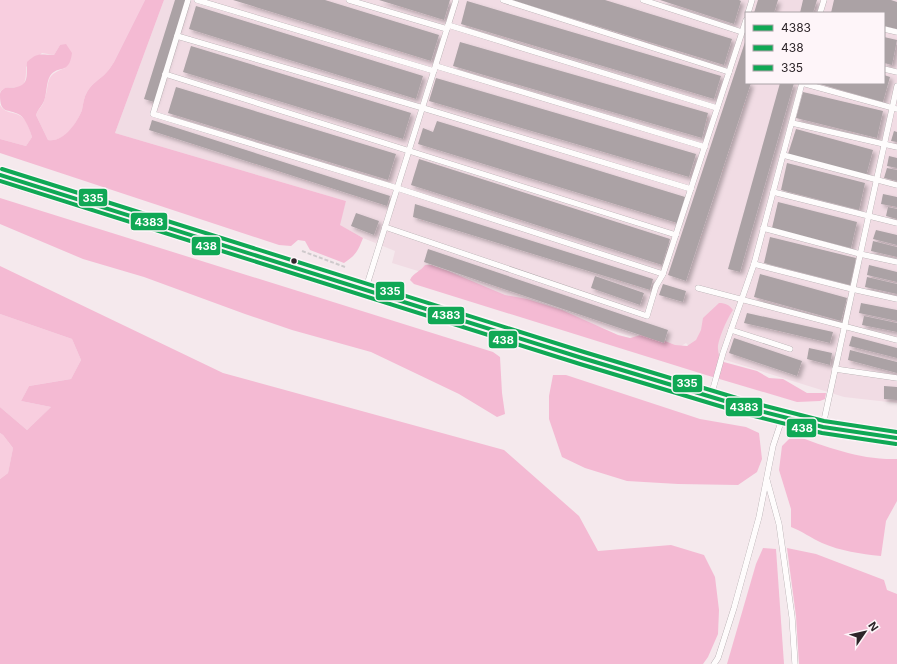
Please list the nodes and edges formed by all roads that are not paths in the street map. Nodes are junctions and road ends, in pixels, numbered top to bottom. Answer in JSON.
{"nodes":[{"id":1,"x":188,"y":0,"type":"edge"},
{"id":2,"x":197,"y":0,"type":"edge"},
{"id":3,"x":349,"y":0,"type":"edge"},
{"id":4,"x":456,"y":0,"type":"edge"},
{"id":5,"x":503,"y":0,"type":"edge"},
{"id":6,"x":643,"y":0,"type":"edge"},
{"id":7,"x":752,"y":0,"type":"edge"},
{"id":8,"x":824,"y":0,"type":"edge"},
{"id":9,"x":748,"y":12,"type":"edge"},
{"id":10,"x":820,"y":12,"type":"edge"},
{"id":11,"x":745,"y":23,"type":"edge"},
{"id":12,"x":448,"y":27,"type":"junction"},
{"id":13,"x":885,"y":29,"type":"edge"},
{"id":14,"x":742,"y":32,"type":"junction"},
{"id":15,"x":897,"y":32,"type":"edge"},
{"id":16,"x":177,"y":36,"type":"junction"},
{"id":17,"x":435,"y":68,"type":"junction"},
{"id":18,"x":885,"y":69,"type":"edge"},
{"id":19,"x":729,"y":72,"type":"junction"},
{"id":20,"x":897,"y":72,"type":"edge"},
{"id":21,"x":165,"y":74,"type":"junction"},
{"id":22,"x":802,"y":84,"type":"edge"},
{"id":23,"x":806,"y":84,"type":"edge"},
{"id":24,"x":897,"y":86,"type":"edge"},
{"id":25,"x":423,"y":108,"type":"junction"},
{"id":26,"x":717,"y":108,"type":"junction"},
{"id":27,"x":895,"y":108,"type":"edge"},
{"id":28,"x":792,"y":123,"type":"junction"},
{"id":29,"x":884,"y":144,"type":"junction"},
{"id":30,"x":705,"y":147,"type":"junction"},
{"id":31,"x":897,"y":147,"type":"edge"},
{"id":32,"x":410,"y":150,"type":"junction"},
{"id":33,"x":783,"y":155,"type":"junction"},
{"id":34,"x":0,"y":175,"type":"edge"},
{"id":35,"x":876,"y":180,"type":"junction"},
{"id":36,"x":897,"y":186,"type":"edge"},
{"id":37,"x":397,"y":188,"type":"junction"},
{"id":38,"x":691,"y":189,"type":"junction"},
{"id":39,"x":773,"y":192,"type":"junction"},
{"id":40,"x":868,"y":217,"type":"junction"},
{"id":41,"x":897,"y":223,"type":"edge"},
{"id":42,"x":385,"y":227,"type":"junction"},
{"id":43,"x":763,"y":228,"type":"junction"},
{"id":44,"x":676,"y":235,"type":"junction"},
{"id":45,"x":860,"y":254,"type":"junction"},
{"id":46,"x":897,"y":262,"type":"edge"},
{"id":47,"x":754,"y":264,"type":"junction"},
{"id":48,"x":663,"y":274,"type":"junction"},
{"id":49,"x":698,"y":288,"type":"dead end"},
{"id":50,"x":852,"y":289,"type":"junction"},
{"id":51,"x":365,"y":290,"type":"junction"},
{"id":52,"x":897,"y":299,"type":"edge"},
{"id":53,"x":742,"y":300,"type":"junction"},
{"id":54,"x":844,"y":327,"type":"junction"},
{"id":55,"x":732,"y":330,"type":"junction"},
{"id":56,"x":897,"y":340,"type":"edge"},
{"id":57,"x":790,"y":349,"type":"dead end"},
{"id":58,"x":836,"y":369,"type":"junction"},
{"id":59,"x":897,"y":378,"type":"edge"},
{"id":60,"x":711,"y":397,"type":"junction"},
{"id":61,"x":782,"y":417,"type":"junction"},
{"id":62,"x":823,"y":427,"type":"junction"},
{"id":63,"x":897,"y":438,"type":"edge"},
{"id":64,"x":766,"y":477,"type":"junction"},
{"id":65,"x":714,"y":664,"type":"edge"},
{"id":66,"x":795,"y":664,"type":"edge"}],
"edges":[{"from":1,"to":16,"type":"lane"},
{"from":2,"to":17,"type":"lane"},
{"from":3,"to":12,"type":"lane"},
{"from":4,"to":12,"type":"lane"},
{"from":5,"to":19,"type":"lane"},
{"from":6,"to":14,"type":"lane"},
{"from":7,"to":9,"type":"lane"},
{"from":8,"to":10,"type":"lane"},
{"from":11,"to":14,"type":"lane"},
{"from":12,"to":17,"type":"lane"},
{"from":12,"to":26,"type":"lane"},
{"from":13,"to":15,"type":"lane"},
{"from":14,"to":19,"type":"lane"},
{"from":16,"to":21,"type":"lane"},
{"from":16,"to":25,"type":"lane"},
{"from":17,"to":25,"type":"lane"},
{"from":17,"to":30,"type":"lane"},
{"from":18,"to":20,"type":"lane"},
{"from":19,"to":26,"type":"lane"},
{"from":21,"to":32,"type":"lane"},
{"from":21,"to":37,"type":"lane"},
{"from":22,"to":28,"type":"lane"},
{"from":23,"to":27,"type":"lane"},
{"from":24,"to":27,"type":"lane"},
{"from":25,"to":32,"type":"lane"},
{"from":25,"to":38,"type":"lane"},
{"from":26,"to":30,"type":"lane"},
{"from":27,"to":29,"type":"lane"},
{"from":28,"to":29,"type":"lane"},
{"from":28,"to":33,"type":"lane"},
{"from":29,"to":31,"type":"lane"},
{"from":29,"to":35,"type":"lane"},
{"from":30,"to":38,"type":"lane"},
{"from":32,"to":37,"type":"lane"},
{"from":32,"to":44,"type":"lane"},
{"from":33,"to":35,"type":"lane"},
{"from":33,"to":39,"type":"lane"},
{"from":34,"to":51,"type":"main road"},
{"from":35,"to":36,"type":"lane"},
{"from":35,"to":40,"type":"lane"},
{"from":37,"to":42,"type":"lane"},
{"from":37,"to":48,"type":"lane"},
{"from":38,"to":44,"type":"lane"},
{"from":39,"to":40,"type":"lane"},
{"from":39,"to":43,"type":"lane"},
{"from":40,"to":41,"type":"lane"},
{"from":40,"to":45,"type":"lane"},
{"from":42,"to":48,"type":"lane"},
{"from":42,"to":51,"type":"lane"},
{"from":43,"to":45,"type":"lane"},
{"from":43,"to":47,"type":"lane"},
{"from":44,"to":48,"type":"lane"},
{"from":45,"to":46,"type":"lane"},
{"from":45,"to":50,"type":"lane"},
{"from":47,"to":50,"type":"lane"},
{"from":47,"to":53,"type":"lane"},
{"from":49,"to":53,"type":"lane"},
{"from":50,"to":52,"type":"lane"},
{"from":50,"to":54,"type":"lane"},
{"from":51,"to":60,"type":"main road"},
{"from":53,"to":54,"type":"lane"},
{"from":53,"to":55,"type":"lane"},
{"from":54,"to":56,"type":"lane"},
{"from":54,"to":58,"type":"lane"},
{"from":55,"to":57,"type":"lane"},
{"from":55,"to":60,"type":"lane"},
{"from":58,"to":59,"type":"lane"},
{"from":58,"to":62,"type":"lane"},
{"from":60,"to":61,"type":"main road"},
{"from":61,"to":62,"type":"main road"},
{"from":61,"to":64,"type":"lane"},
{"from":62,"to":63,"type":"main road"},
{"from":64,"to":65,"type":"lane"},
{"from":64,"to":66,"type":"lane"}]}
